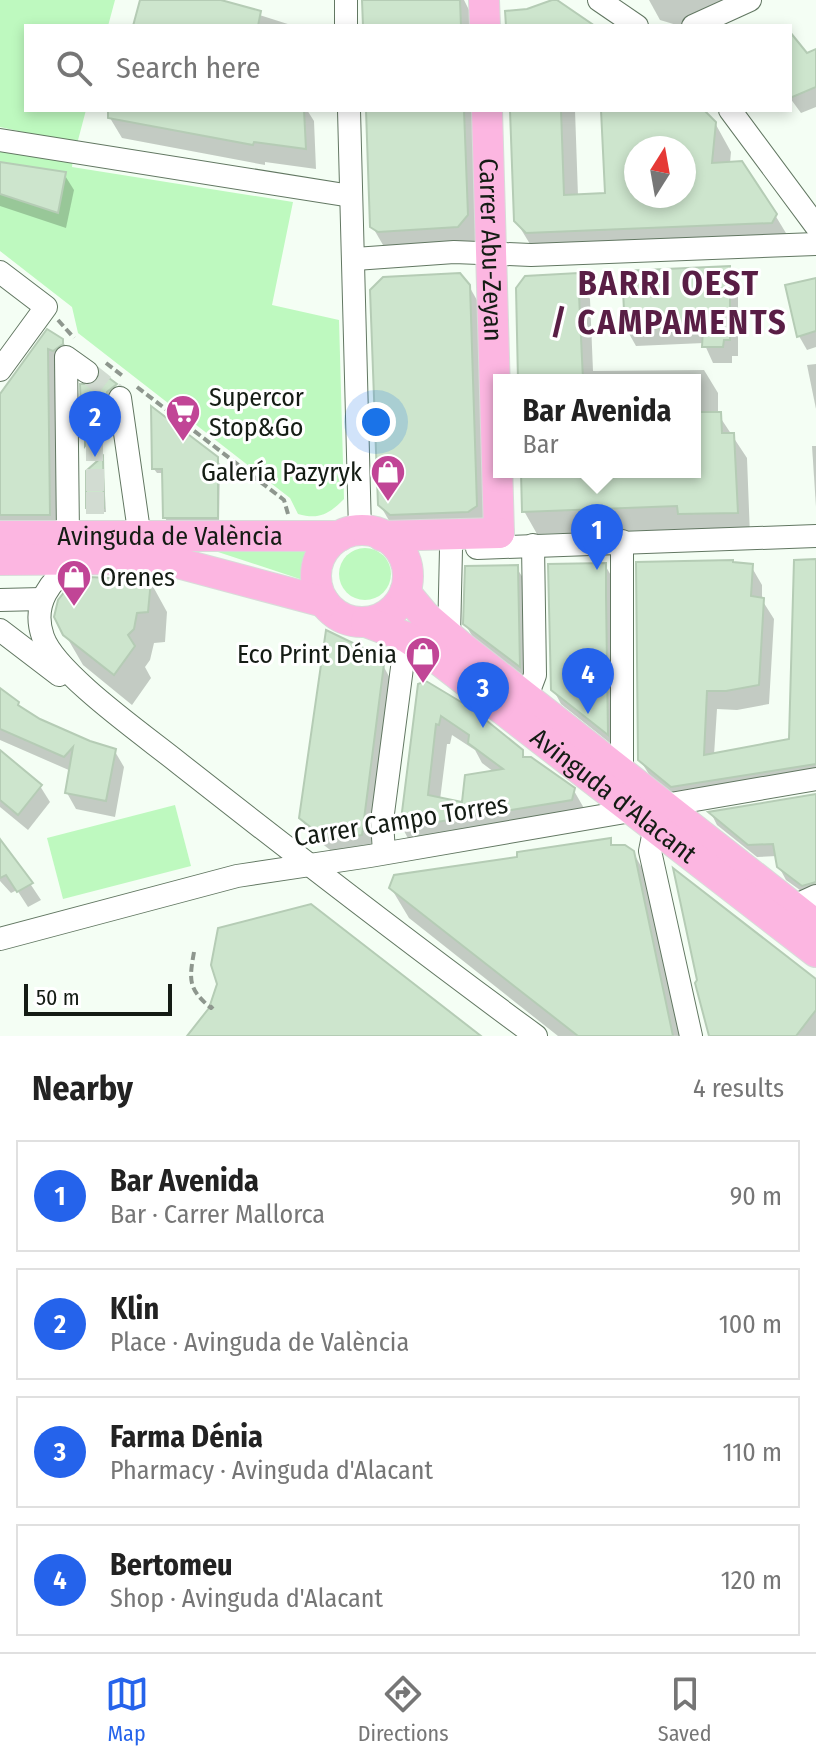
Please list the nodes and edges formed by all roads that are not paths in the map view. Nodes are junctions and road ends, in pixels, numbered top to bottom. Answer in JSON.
{"nodes":[{"id":1,"x":346,"y":0,"type":"edge"},
{"id":2,"x":484,"y":0,"type":"edge"},
{"id":3,"x":599,"y":0,"type":"edge"},
{"id":4,"x":750,"y":0,"type":"edge"},
{"id":5,"x":346,"y":24,"type":"edge"},
{"id":6,"x":485,"y":24,"type":"edge"},
{"id":7,"x":634,"y":24,"type":"edge"},
{"id":8,"x":697,"y":24,"type":"edge"},
{"id":9,"x":349,"y":112,"type":"edge"},
{"id":10,"x":487,"y":112,"type":"edge"},
{"id":11,"x":731,"y":112,"type":"edge"},
{"id":12,"x":0,"y":140,"type":"edge"},
{"id":13,"x":351,"y":196,"type":"junction"},
{"id":14,"x":816,"y":226,"type":"edge"},
{"id":15,"x":816,"y":244,"type":"edge"},
{"id":16,"x":492,"y":254,"type":"junction"},
{"id":17,"x":355,"y":259,"type":"junction"},
{"id":18,"x":0,"y":272,"type":"edge"},
{"id":19,"x":0,"y":370,"type":"edge"},
{"id":20,"x":90,"y":372,"type":"road end"},
{"id":21,"x":495,"y":374,"type":"edge"},
{"id":22,"x":116,"y":404,"type":"tunnel mouth"},
{"id":23,"x":498,"y":478,"type":"edge"},
{"id":24,"x":137,"y":530,"type":"junction"},
{"id":25,"x":499,"y":533,"type":"junction"},
{"id":26,"x":361,"y":534,"type":"junction"},
{"id":27,"x":0,"y":536,"type":"edge"},
{"id":28,"x":816,"y":536,"type":"edge"},
{"id":29,"x":622,"y":541,"type":"junction"},
{"id":30,"x":533,"y":545,"type":"junction"},
{"id":31,"x":72,"y":548,"type":"junction"},
{"id":32,"x":458,"y":549,"type":"junction"},
{"id":33,"x":0,"y":560,"type":"edge"},
{"id":34,"x":406,"y":583,"type":"junction"},
{"id":35,"x":42,"y":599,"type":"junction"},
{"id":36,"x":0,"y":600,"type":"edge"},
{"id":37,"x":324,"y":602,"type":"junction"},
{"id":38,"x":366,"y":622,"type":"junction"},
{"id":39,"x":0,"y":630,"type":"edge"},
{"id":40,"x":406,"y":637,"type":"junction"},
{"id":41,"x":449,"y":637,"type":"junction"},
{"id":42,"x":95,"y":697,"type":"junction"},
{"id":43,"x":526,"y":699,"type":"junction"},
{"id":44,"x":622,"y":773,"type":"junction"},
{"id":45,"x":816,"y":779,"type":"edge"},
{"id":46,"x":651,"y":814,"type":"junction"},
{"id":47,"x":384,"y":853,"type":"junction"},
{"id":48,"x":309,"y":865,"type":"junction"},
{"id":49,"x":804,"y":901,"type":"edge"},
{"id":50,"x":816,"y":925,"type":"edge"},
{"id":51,"x":0,"y":939,"type":"edge"},
{"id":52,"x":816,"y":952,"type":"edge"},
{"id":53,"x":536,"y":1036,"type":"edge"},
{"id":54,"x":691,"y":1036,"type":"edge"}],
"edges":[{"from":1,"to":5,"type":"street"},
{"from":2,"to":6,"type":"main road"},
{"from":3,"to":7,"type":"street"},
{"from":4,"to":8,"type":"street"},
{"from":9,"to":13,"type":"street"},
{"from":10,"to":16,"type":"main road","name":"Carrer Abu-Zeyan"},
{"from":11,"to":14,"type":"street"},
{"from":12,"to":13,"type":"street"},
{"from":13,"to":17,"type":"street"},
{"from":15,"to":16,"type":"street"},
{"from":16,"to":17,"type":"street"},
{"from":16,"to":21,"type":"main road","name":"Carrer Abu-Zeyan"},
{"from":17,"to":26,"type":"street"},
{"from":18,"to":19,"type":"street"},
{"from":20,"to":31,"type":"street"},
{"from":22,"to":24,"type":"street"},
{"from":23,"to":25,"type":"main road","name":"Carrer Abu-Zeyan"},
{"from":24,"to":26,"type":"main road","name":"Avinguda de València"},
{"from":24,"to":31,"type":"main road","name":"Avinguda de València"},
{"from":25,"to":26,"type":"main road","name":"Avinguda de València"},
{"from":25,"to":32,"type":"main road"},
{"from":26,"to":34,"type":"main road"},
{"from":26,"to":37,"type":"main road"},
{"from":27,"to":31,"type":"main road","name":"Avinguda de València"},
{"from":28,"to":29,"type":"street"},
{"from":29,"to":30,"type":"street"},
{"from":29,"to":44,"type":"street"},
{"from":30,"to":32,"type":"street"},
{"from":30,"to":43,"type":"street"},
{"from":31,"to":33,"type":"main road","name":"Avinguda de València"},
{"from":31,"to":35,"type":"street"},
{"from":31,"to":37,"type":"main road","name":"Avinguda de València"},
{"from":32,"to":34,"type":"main road"},
{"from":32,"to":41,"type":"street"},
{"from":34,"to":38,"type":"main road"},
{"from":34,"to":41,"type":"main road","name":"Avinguda d'Alacant"},
{"from":35,"to":36,"type":"street"},
{"from":35,"to":42,"type":"street"},
{"from":37,"to":38,"type":"main road"},
{"from":38,"to":40,"type":"main road","name":"Avinguda d'Alacant"},
{"from":39,"to":42,"type":"street"},
{"from":40,"to":46,"type":"main road","name":"Avinguda d'Alacant"},
{"from":40,"to":47,"type":"street"},
{"from":41,"to":43,"type":"main road","name":"Avinguda d'Alacant"},
{"from":42,"to":48,"type":"street"},
{"from":43,"to":44,"type":"main road","name":"Avinguda d'Alacant"},
{"from":44,"to":46,"type":"main road","name":"Avinguda d'Alacant"},
{"from":45,"to":46,"type":"street","name":"Carrer Campo Torres"},
{"from":46,"to":47,"type":"street","name":"Carrer Campo Torres"},
{"from":46,"to":49,"type":"main road","name":"Avinguda d'Alacant"},
{"from":46,"to":52,"type":"main road","name":"Avinguda d'Alacant"},
{"from":46,"to":54,"type":"street"},
{"from":47,"to":48,"type":"street","name":"Carrer Campo Torres"},
{"from":48,"to":51,"type":"street","name":"Carrer Campo Torres"},
{"from":48,"to":53,"type":"street"},
{"from":49,"to":50,"type":"main road","name":"Avinguda d'Alacant"}]}
